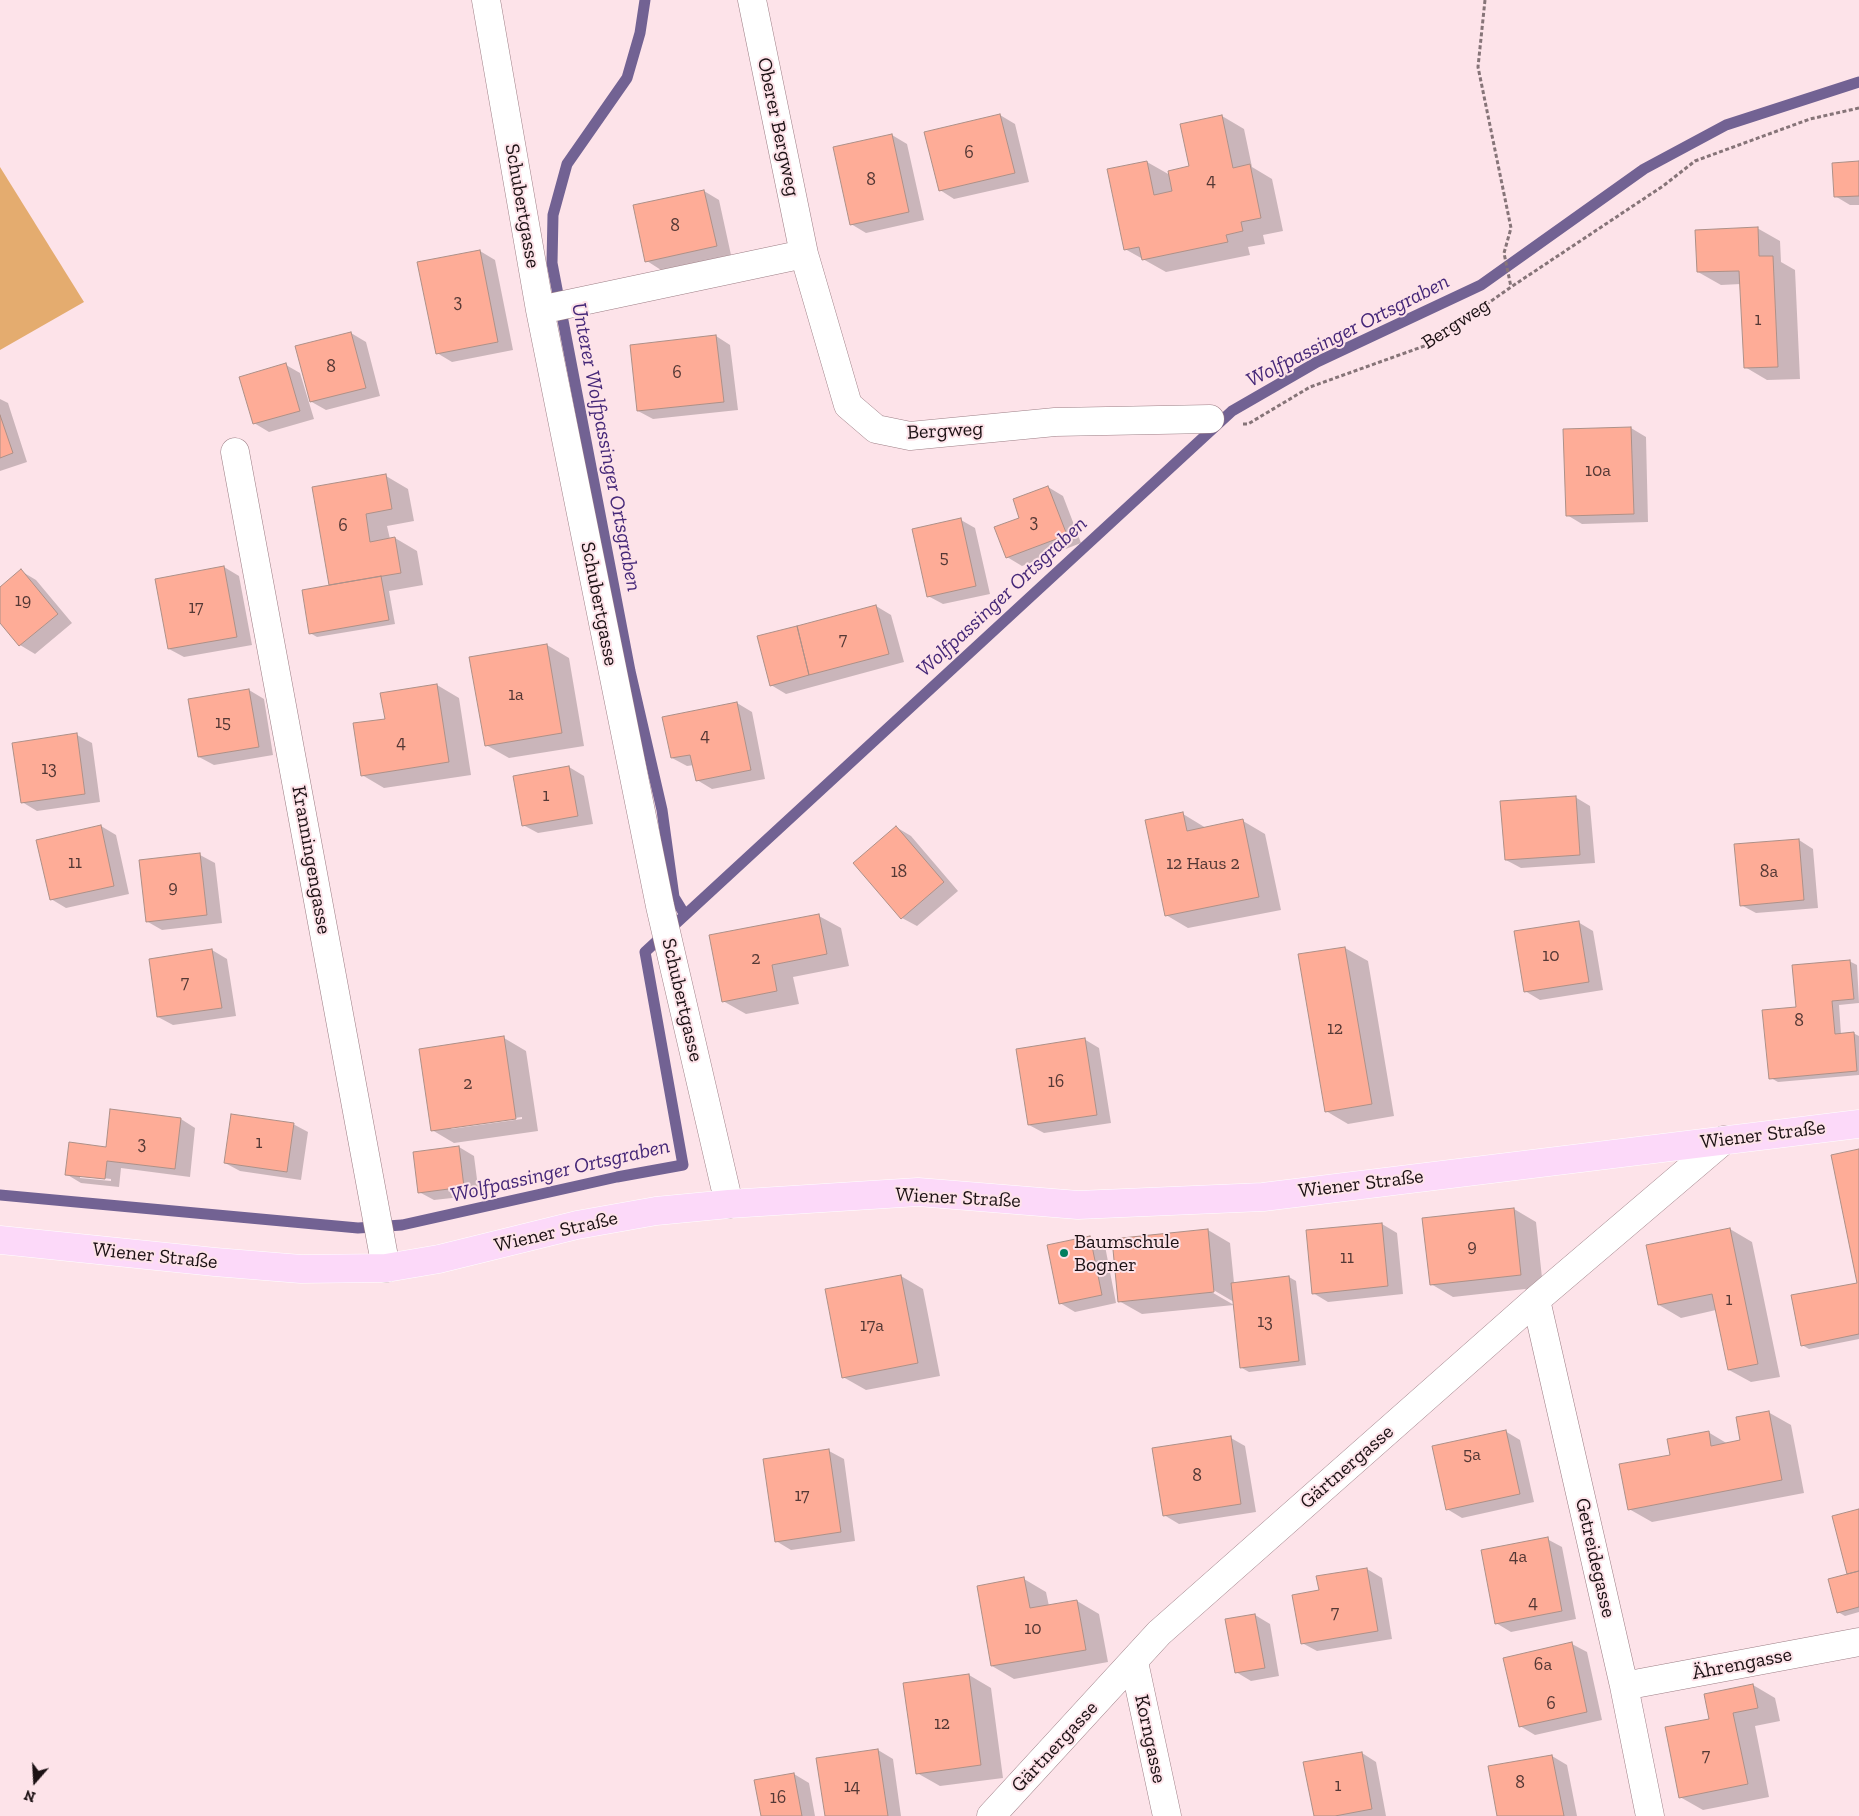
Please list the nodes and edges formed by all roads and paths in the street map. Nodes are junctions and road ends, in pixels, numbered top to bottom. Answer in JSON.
{"nodes":[{"id":1,"x":486,"y":0,"type":"edge"},
{"id":2,"x":752,"y":0,"type":"edge"},
{"id":3,"x":1485,"y":0,"type":"edge"},
{"id":4,"x":1859,"y":108,"type":"edge"},
{"id":5,"x":804,"y":254,"type":"junction"},
{"id":6,"x":1511,"y":287,"type":"junction"},
{"id":7,"x":554,"y":307,"type":"junction"},
{"id":8,"x":1210,"y":419,"type":"dead end"},
{"id":9,"x":1240,"y":424,"type":"dead end"},
{"id":10,"x":235,"y":452,"type":"dead end"},
{"id":11,"x":1859,"y":1124,"type":"edge"},
{"id":12,"x":1724,"y":1140,"type":"junction"},
{"id":13,"x":729,"y":1204,"type":"junction"},
{"id":14,"x":0,"y":1240,"type":"edge"},
{"id":15,"x":386,"y":1268,"type":"junction"},
{"id":16,"x":1536,"y":1300,"type":"junction"},
{"id":17,"x":1859,"y":1642,"type":"edge"},
{"id":18,"x":1134,"y":1662,"type":"junction"},
{"id":19,"x":1624,"y":1686,"type":"junction"},
{"id":20,"x":992,"y":1816,"type":"edge"},
{"id":21,"x":1166,"y":1816,"type":"edge"},
{"id":22,"x":1650,"y":1816,"type":"edge"}],
"edges":[{"from":1,"to":7,"type":"street","name":"Schubertgasse"},
{"from":2,"to":5,"type":"street","name":"Oberer Bergweg"},
{"from":3,"to":6,"type":"path"},
{"from":4,"to":6,"type":"path","name":"Bergweg"},
{"from":5,"to":7,"type":"street"},
{"from":5,"to":8,"type":"street","name":"Bergweg"},
{"from":6,"to":9,"type":"path","name":"Bergweg"},
{"from":7,"to":13,"type":"street","name":"Schubertgasse"},
{"from":10,"to":15,"type":"street","name":"Kranningengasse"},
{"from":11,"to":12,"type":"main road","name":"Wiener Straße"},
{"from":12,"to":13,"type":"main road","name":"Wiener Straße"},
{"from":12,"to":16,"type":"street","name":"Gärtnergasse"},
{"from":13,"to":15,"type":"main road","name":"Wiener Straße"},
{"from":14,"to":15,"type":"main road","name":"Wiener Straße"},
{"from":16,"to":18,"type":"street","name":"Gärtnergasse"},
{"from":16,"to":19,"type":"street","name":"Getreidegasse"},
{"from":17,"to":19,"type":"street","name":"Ährengasse"},
{"from":18,"to":20,"type":"street","name":"Gärtnergasse"},
{"from":18,"to":21,"type":"street","name":"Korngasse"},
{"from":19,"to":22,"type":"street","name":"Getreidegasse"}]}
